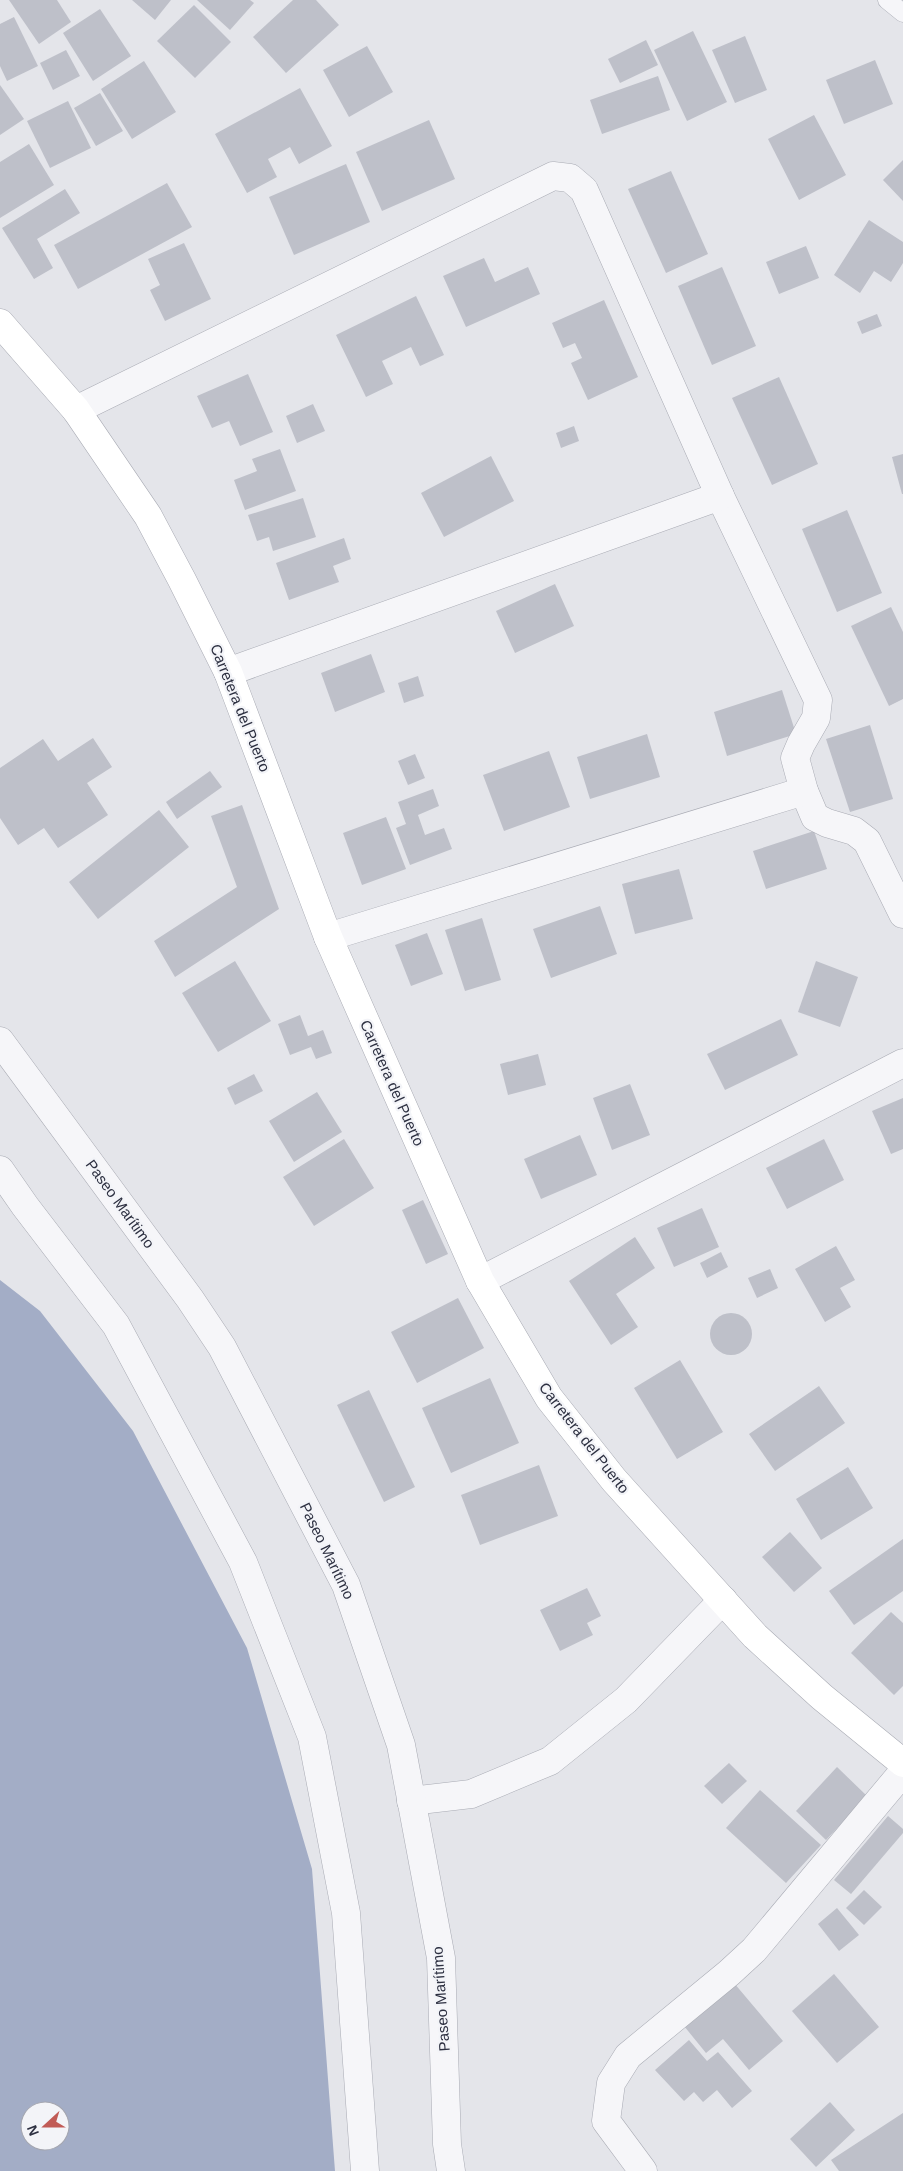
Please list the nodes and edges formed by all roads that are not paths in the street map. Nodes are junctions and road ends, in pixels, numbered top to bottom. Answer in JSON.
{"nodes":[{"id":1,"x":887,"y":0,"type":"edge"},
{"id":2,"x":903,"y":13,"type":"edge"},
{"id":3,"x":0,"y":323,"type":"edge"},
{"id":4,"x":76,"y":410,"type":"junction"},
{"id":5,"x":720,"y":496,"type":"junction"},
{"id":6,"x":228,"y":672,"type":"junction"},
{"id":7,"x":804,"y":791,"type":"junction"},
{"id":8,"x":903,"y":914,"type":"edge"},
{"id":9,"x":328,"y":937,"type":"junction"},
{"id":10,"x":0,"y":1041,"type":"edge"},
{"id":11,"x":903,"y":1063,"type":"edge"},
{"id":12,"x":0,"y":1170,"type":"edge"},
{"id":13,"x":480,"y":1281,"type":"junction"},
{"id":14,"x":723,"y":1600,"type":"junction"},
{"id":15,"x":903,"y":1762,"type":"edge"},
{"id":16,"x":903,"y":1772,"type":"edge"},
{"id":17,"x":412,"y":1801,"type":"junction"},
{"id":18,"x":365,"y":2171,"type":"edge"},
{"id":19,"x":451,"y":2171,"type":"edge"},
{"id":20,"x":643,"y":2171,"type":"edge"}],
"edges":[{"from":1,"to":2,"type":"lane"},
{"from":3,"to":4,"type":"main road","name":"Carretera del Puerto"},
{"from":4,"to":5,"type":"street"},
{"from":4,"to":6,"type":"main road","name":"Carretera del Puerto"},
{"from":5,"to":6,"type":"street"},
{"from":5,"to":7,"type":"street"},
{"from":6,"to":9,"type":"main road","name":"Carretera del Puerto"},
{"from":7,"to":8,"type":"street"},
{"from":7,"to":9,"type":"street"},
{"from":9,"to":13,"type":"main road","name":"Carretera del Puerto"},
{"from":10,"to":17,"type":"street","name":"Paseo Marítimo"},
{"from":11,"to":13,"type":"street"},
{"from":12,"to":18,"type":"street"},
{"from":13,"to":14,"type":"main road","name":"Carretera del Puerto"},
{"from":14,"to":15,"type":"main road","name":"Carretera del Puerto"},
{"from":14,"to":17,"type":"street"},
{"from":16,"to":20,"type":"street"},
{"from":17,"to":19,"type":"street","name":"Paseo Marítimo"}]}
